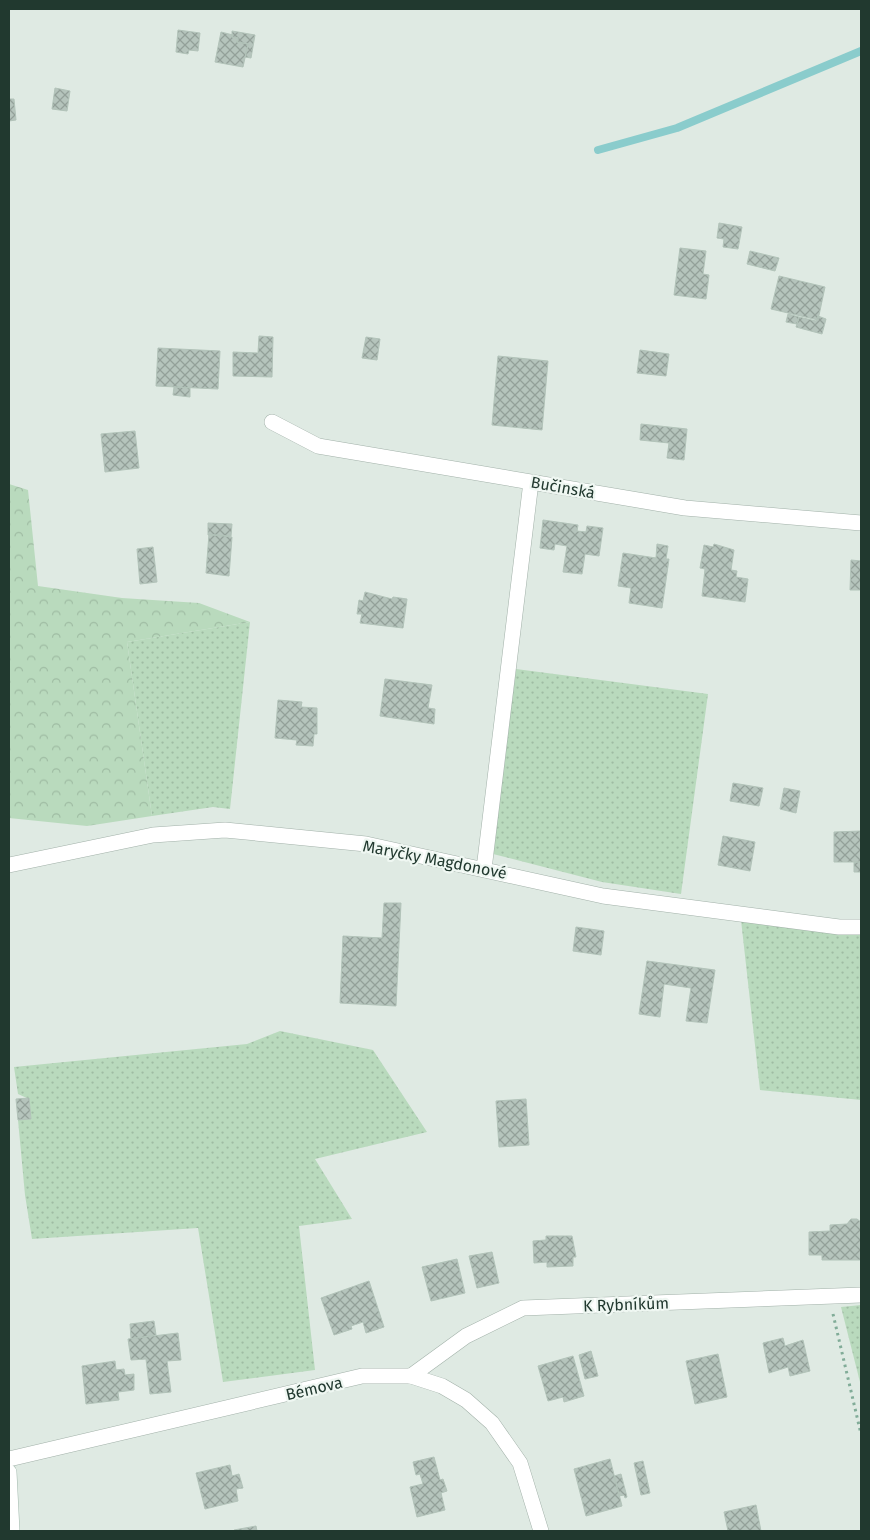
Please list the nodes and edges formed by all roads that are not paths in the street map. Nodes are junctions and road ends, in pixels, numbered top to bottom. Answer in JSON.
{"nodes":[{"id":1,"x":272,"y":422,"type":"dead end"},
{"id":2,"x":531,"y":482,"type":"junction"},
{"id":3,"x":861,"y":523,"type":"edge"},
{"id":4,"x":9,"y":865,"type":"edge"},
{"id":5,"x":484,"y":869,"type":"junction"},
{"id":6,"x":861,"y":927,"type":"edge"},
{"id":7,"x":861,"y":1295,"type":"edge"},
{"id":8,"x":411,"y":1376,"type":"junction"},
{"id":9,"x":9,"y":1459,"type":"edge"},
{"id":10,"x":9,"y":1472,"type":"edge"},
{"id":11,"x":12,"y":1531,"type":"edge"},
{"id":12,"x":541,"y":1531,"type":"edge"}],
"edges":[{"from":1,"to":2,"type":"street","name":"Bučinská"},
{"from":2,"to":3,"type":"street","name":"Bučinská"},
{"from":2,"to":5,"type":"street"},
{"from":4,"to":5,"type":"street","name":"Maryčky Magdonové"},
{"from":5,"to":6,"type":"street","name":"Maryčky Magdonové"},
{"from":7,"to":8,"type":"street","name":"K Rybníkům"},
{"from":8,"to":9,"type":"street","name":"Bémova"},
{"from":8,"to":12,"type":"street","name":"Bémova"},
{"from":10,"to":11,"type":"street"}]}
